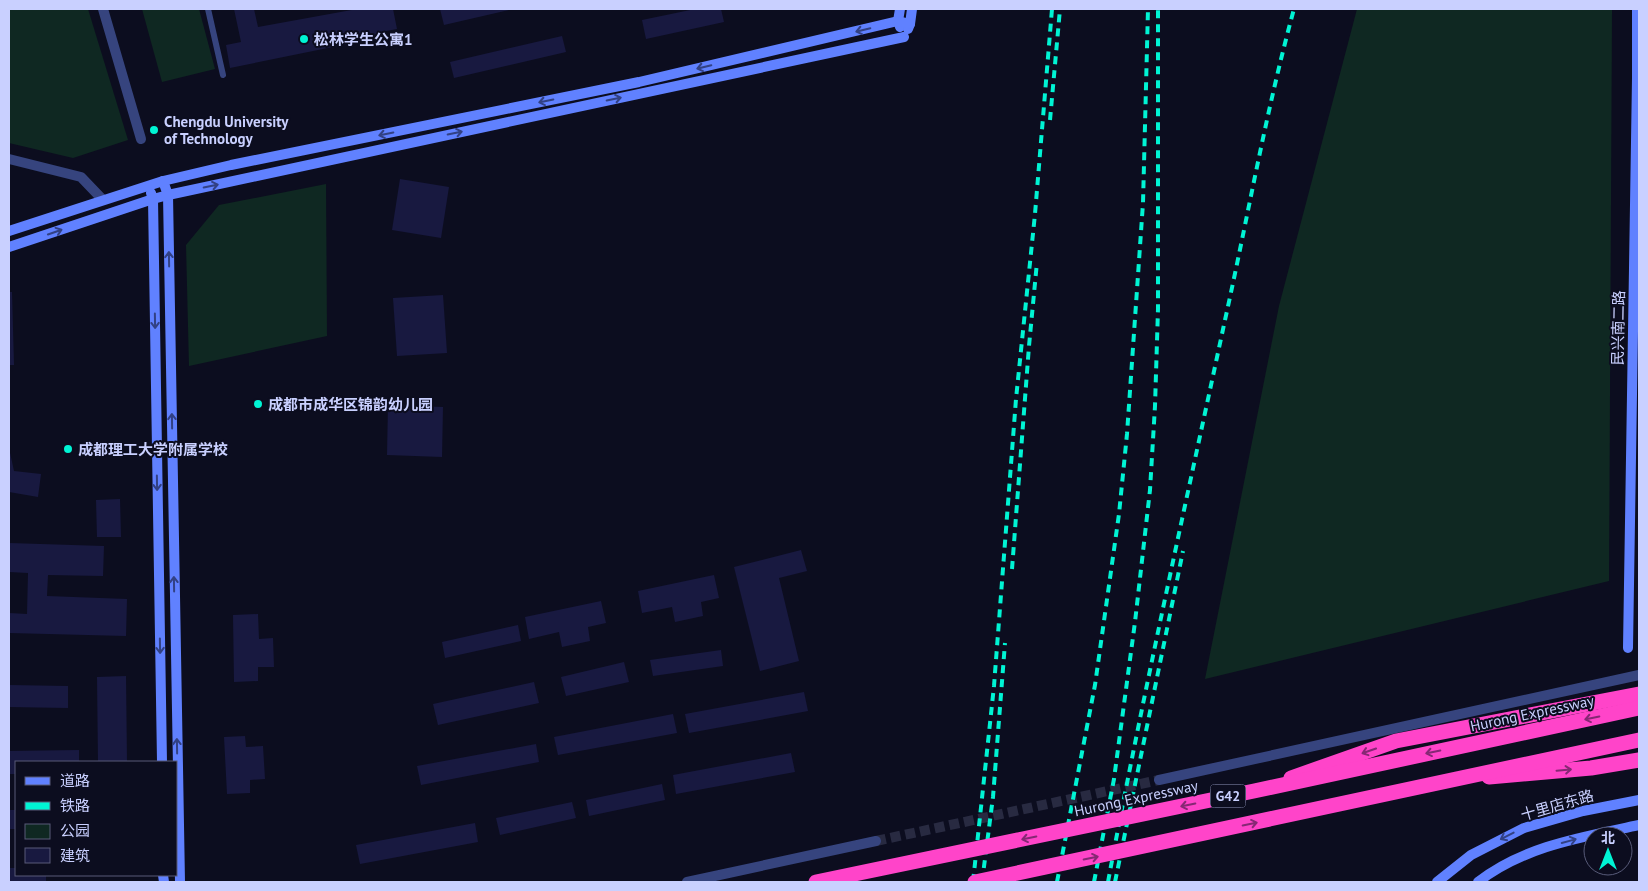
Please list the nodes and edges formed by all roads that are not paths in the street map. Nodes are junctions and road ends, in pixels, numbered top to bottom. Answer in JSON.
{"nodes":[{"id":1,"x":103,"y":9,"type":"edge"},
{"id":2,"x":208,"y":9,"type":"edge"},
{"id":3,"x":900,"y":9,"type":"edge"},
{"id":4,"x":912,"y":9,"type":"edge"},
{"id":5,"x":1637,"y":9,"type":"edge"},
{"id":6,"x":898,"y":21,"type":"junction"},
{"id":7,"x":910,"y":24,"type":"junction"},
{"id":8,"x":904,"y":37,"type":"junction"},
{"id":9,"x":223,"y":75,"type":"dead end"},
{"id":10,"x":1638,"y":78,"type":"edge"},
{"id":11,"x":141,"y":139,"type":"dead end"},
{"id":12,"x":9,"y":159,"type":"edge"},
{"id":13,"x":163,"y":181,"type":"junction"},
{"id":14,"x":148,"y":185,"type":"junction"},
{"id":15,"x":168,"y":195,"type":"junction"},
{"id":16,"x":153,"y":199,"type":"junction"},
{"id":17,"x":103,"y":200,"type":"junction"},
{"id":18,"x":9,"y":231,"type":"edge"},
{"id":19,"x":9,"y":248,"type":"edge"},
{"id":20,"x":1628,"y":648,"type":"dead end"},
{"id":21,"x":1639,"y":675,"type":"edge"},
{"id":22,"x":1639,"y":694,"type":"edge"},
{"id":23,"x":1639,"y":708,"type":"edge"},
{"id":24,"x":1639,"y":740,"type":"edge"},
{"id":25,"x":1639,"y":760,"type":"edge"},
{"id":26,"x":162,"y":761,"type":"edge"},
{"id":27,"x":178,"y":761,"type":"edge"},
{"id":28,"x":178,"y":768,"type":"edge"},
{"id":29,"x":1159,"y":780,"type":"tunnel mouth"},
{"id":30,"x":1446,"y":781,"type":"junction"},
{"id":31,"x":1254,"y":791,"type":"junction"},
{"id":32,"x":1639,"y":800,"type":"edge"},
{"id":33,"x":1639,"y":825,"type":"edge"},
{"id":34,"x":876,"y":841,"type":"tunnel mouth"},
{"id":35,"x":180,"y":882,"type":"edge"},
{"id":36,"x":687,"y":882,"type":"edge"},
{"id":37,"x":816,"y":882,"type":"edge"},
{"id":38,"x":975,"y":882,"type":"edge"},
{"id":39,"x":1437,"y":882,"type":"edge"},
{"id":40,"x":1478,"y":882,"type":"edge"}],
"edges":[{"from":1,"to":11,"type":"street"},
{"from":2,"to":9,"type":"lane"},
{"from":3,"to":6,"type":"street"},
{"from":4,"to":7,"type":"street"},
{"from":5,"to":10,"type":"street","name":"民兴南二路"},
{"from":6,"to":7,"type":"street"},
{"from":6,"to":8,"type":"street"},
{"from":6,"to":13,"type":"street","one_way":true},
{"from":7,"to":8,"type":"street"},
{"from":15,"to":8,"type":"street","one_way":true},
{"from":10,"to":20,"type":"street","name":"民兴南二路"},
{"from":12,"to":17,"type":"street"},
{"from":13,"to":14,"type":"street"},
{"from":13,"to":15,"type":"street"},
{"from":14,"to":16,"type":"street"},
{"from":14,"to":17,"type":"street"},
{"from":15,"to":16,"type":"street"},
{"from":27,"to":15,"type":"street","one_way":true},
{"from":19,"to":16,"type":"street","one_way":true},
{"from":16,"to":26,"type":"street","one_way":true},
{"from":17,"to":18,"type":"street"},
{"from":21,"to":29,"type":"street"},
{"from":22,"to":31,"type":"highway","one_way":true,"bridge":true},
{"from":23,"to":31,"type":"highway","name":"Hurong Expressway","number":"G42","one_way":true,"bridge":true},
{"from":24,"to":30,"type":"highway","number":"G42","bridge":true},
{"from":30,"to":25,"type":"highway","one_way":true,"bridge":true},
{"from":35,"to":28,"type":"street","one_way":true},
{"from":38,"to":30,"type":"highway","number":"G42","one_way":true,"bridge":true},
{"from":31,"to":37,"type":"highway","name":"Hurong Expressway","number":"G42","one_way":true,"bridge":true},
{"from":32,"to":39,"type":"street","name":"十里店东路","one_way":true},
{"from":40,"to":33,"type":"street","one_way":true},
{"from":34,"to":36,"type":"street"}]}
